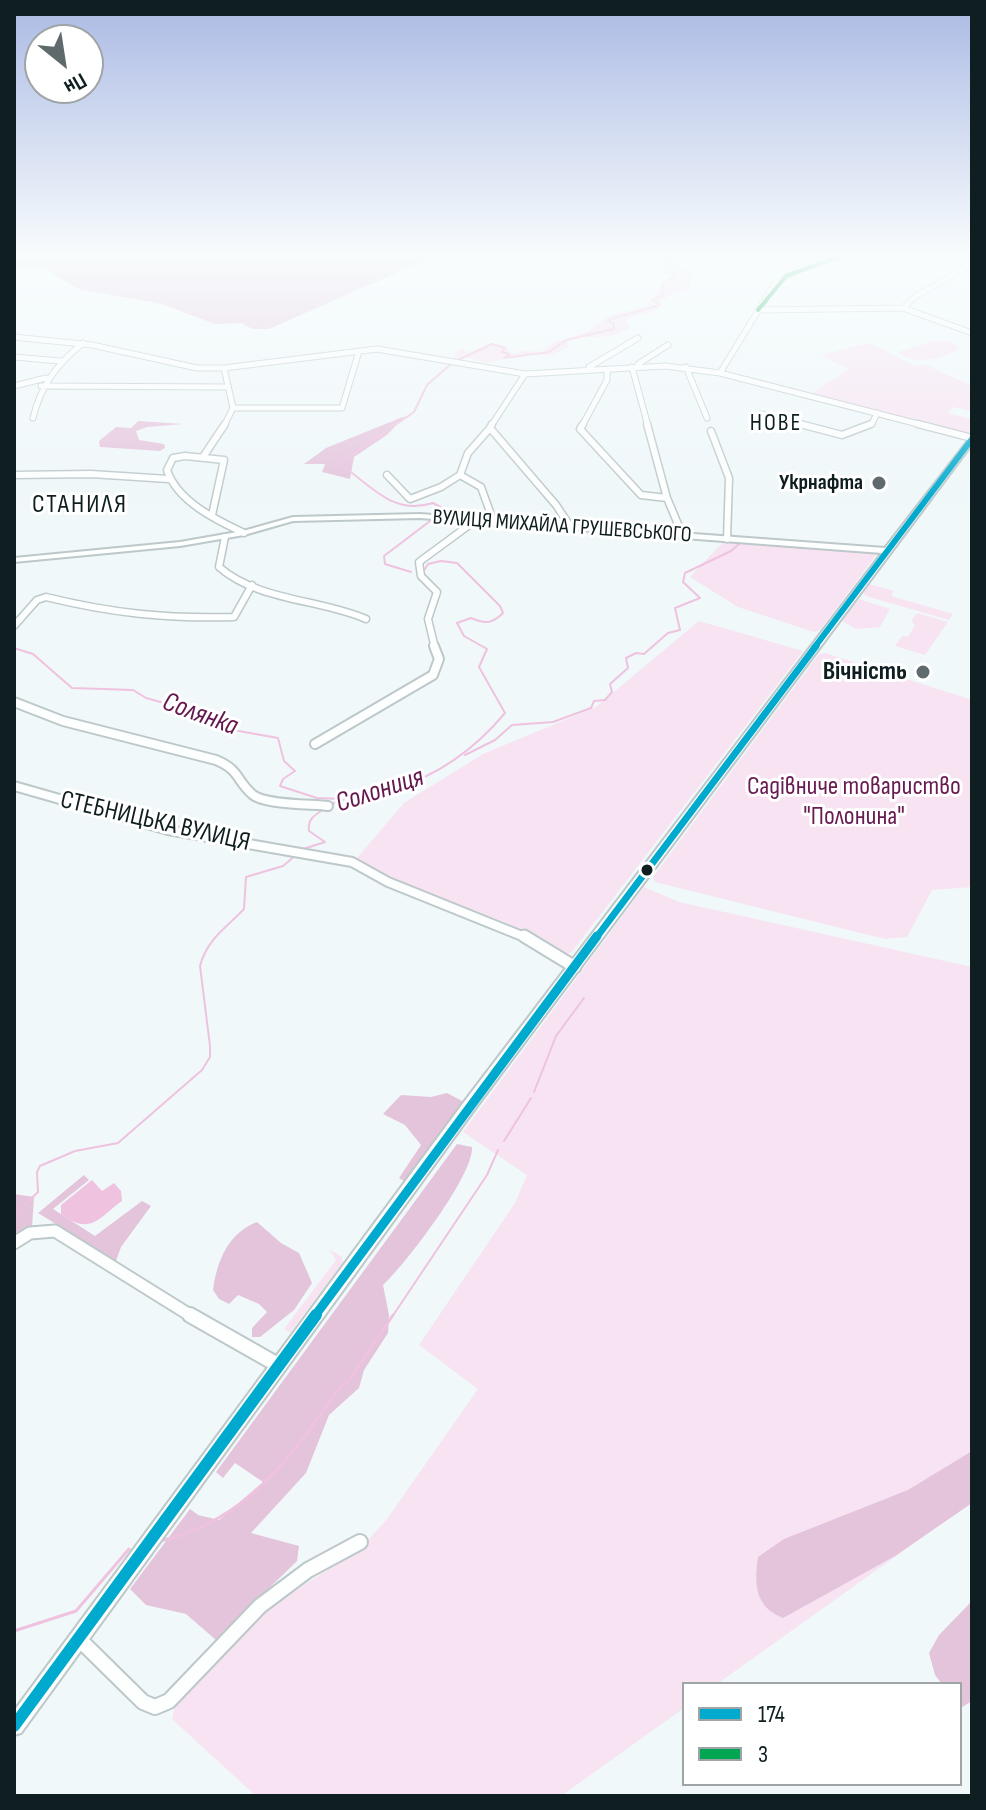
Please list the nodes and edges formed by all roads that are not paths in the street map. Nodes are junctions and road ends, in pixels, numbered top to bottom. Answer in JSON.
{"nodes":[{"id":1,"x":42,"y":339,"type":"edge"},
{"id":2,"x":636,"y":339,"type":"edge"},
{"id":3,"x":740,"y":339,"type":"edge"},
{"id":4,"x":83,"y":343,"type":"junction"},
{"id":5,"x":668,"y":345,"type":"dead end"},
{"id":6,"x":359,"y":351,"type":"junction"},
{"id":7,"x":14,"y":357,"type":"edge"},
{"id":8,"x":60,"y":361,"type":"junction"},
{"id":9,"x":635,"y":367,"type":"junction"},
{"id":10,"x":686,"y":367,"type":"junction"},
{"id":11,"x":224,"y":368,"type":"junction"},
{"id":12,"x":607,"y":370,"type":"junction"},
{"id":13,"x":591,"y":371,"type":"junction"},
{"id":14,"x":720,"y":373,"type":"junction"},
{"id":15,"x":525,"y":374,"type":"junction"},
{"id":16,"x":14,"y":377,"type":"edge"},
{"id":17,"x":35,"y":378,"type":"junction"},
{"id":18,"x":46,"y":378,"type":"junction"},
{"id":19,"x":14,"y":386,"type":"edge"},
{"id":20,"x":41,"y":386,"type":"junction"},
{"id":21,"x":228,"y":387,"type":"junction"},
{"id":22,"x":233,"y":408,"type":"junction"},
{"id":23,"x":877,"y":413,"type":"junction"},
{"id":24,"x":761,"y":414,"type":"dead end"},
{"id":25,"x":33,"y":418,"type":"dead end"},
{"id":26,"x":707,"y":418,"type":"dead end"},
{"id":27,"x":490,"y":428,"type":"junction"},
{"id":28,"x":711,"y":431,"type":"dead end"},
{"id":29,"x":972,"y":438,"type":"edge"},
{"id":30,"x":203,"y":457,"type":"junction"},
{"id":31,"x":14,"y":475,"type":"edge"},
{"id":32,"x":387,"y":475,"type":"dead end"},
{"id":33,"x":460,"y":475,"type":"junction"},
{"id":34,"x":168,"y":479,"type":"junction"},
{"id":35,"x":667,"y":498,"type":"junction"},
{"id":36,"x":212,"y":515,"type":"junction"},
{"id":37,"x":476,"y":520,"type":"junction"},
{"id":38,"x":494,"y":523,"type":"junction"},
{"id":39,"x":572,"y":529,"type":"junction"},
{"id":40,"x":244,"y":533,"type":"junction"},
{"id":41,"x":683,"y":536,"type":"junction"},
{"id":42,"x":225,"y":537,"type":"junction"},
{"id":43,"x":727,"y":539,"type":"junction"},
{"id":44,"x":886,"y":550,"type":"junction"},
{"id":45,"x":14,"y":560,"type":"edge"},
{"id":46,"x":252,"y":585,"type":"junction"},
{"id":47,"x":366,"y":619,"type":"dead end"},
{"id":48,"x":14,"y":626,"type":"edge"},
{"id":49,"x":14,"y":702,"type":"edge"},
{"id":50,"x":315,"y":744,"type":"dead end"},
{"id":51,"x":14,"y":786,"type":"edge"},
{"id":52,"x":328,"y":806,"type":"dead end"},
{"id":53,"x":575,"y":967,"type":"junction"},
{"id":54,"x":14,"y":1243,"type":"edge"},
{"id":55,"x":278,"y":1365,"type":"junction"},
{"id":56,"x":360,"y":1542,"type":"dead end"},
{"id":57,"x":79,"y":1639,"type":"junction"},
{"id":58,"x":14,"y":1726,"type":"edge"}],
"edges":[{"from":1,"to":4,"type":"street"},
{"from":2,"to":13,"type":"street"},
{"from":3,"to":14,"type":"street"},
{"from":4,"to":8,"type":"street"},
{"from":4,"to":11,"type":"street"},
{"from":5,"to":9,"type":"street"},
{"from":6,"to":11,"type":"street"},
{"from":6,"to":15,"type":"street"},
{"from":6,"to":22,"type":"street"},
{"from":7,"to":8,"type":"street"},
{"from":8,"to":18,"type":"street"},
{"from":9,"to":10,"type":"street"},
{"from":9,"to":12,"type":"street"},
{"from":9,"to":35,"type":"street"},
{"from":10,"to":14,"type":"street"},
{"from":10,"to":26,"type":"street"},
{"from":11,"to":21,"type":"street"},
{"from":12,"to":13,"type":"street"},
{"from":12,"to":35,"type":"street"},
{"from":13,"to":15,"type":"street"},
{"from":14,"to":23,"type":"street"},
{"from":15,"to":27,"type":"street"},
{"from":16,"to":17,"type":"street"},
{"from":17,"to":18,"type":"street"},
{"from":17,"to":19,"type":"street"},
{"from":18,"to":20,"type":"street"},
{"from":20,"to":21,"type":"street"},
{"from":20,"to":25,"type":"street"},
{"from":21,"to":22,"type":"street"},
{"from":22,"to":30,"type":"street"},
{"from":23,"to":24,"type":"street"},
{"from":23,"to":29,"type":"street"},
{"from":27,"to":33,"type":"street"},
{"from":27,"to":39,"type":"street"},
{"from":28,"to":43,"type":"street"},
{"from":29,"to":44,"type":"street"},
{"from":30,"to":34,"type":"street"},
{"from":30,"to":36,"type":"street"},
{"from":31,"to":34,"type":"street"},
{"from":32,"to":33,"type":"street"},
{"from":33,"to":38,"type":"street"},
{"from":34,"to":36,"type":"street"},
{"from":35,"to":41,"type":"street"},
{"from":36,"to":40,"type":"street"},
{"from":37,"to":38,"type":"street","name":"ВУЛИЦЯ МИХАЙЛА ГРУШЕВСЬКОГО"},
{"from":37,"to":40,"type":"street","name":"ВУЛИЦЯ МИХАЙЛА ГРУШЕВСЬКОГО"},
{"from":37,"to":50,"type":"street"},
{"from":38,"to":39,"type":"street","name":"ВУЛИЦЯ МИХАЙЛА ГРУШЕВСЬКОГО"},
{"from":39,"to":41,"type":"street","name":"ВУЛИЦЯ МИХАЙЛА ГРУШЕВСЬКОГО"},
{"from":40,"to":42,"type":"street","name":"ВУЛИЦЯ МИХАЙЛА ГРУШЕВСЬКОГО"},
{"from":41,"to":43,"type":"street","name":"ВУЛИЦЯ МИХАЙЛА ГРУШЕВСЬКОГО"},
{"from":42,"to":45,"type":"street","name":"ВУЛИЦЯ МИХАЙЛА ГРУШЕВСЬКОГО"},
{"from":42,"to":46,"type":"street"},
{"from":43,"to":44,"type":"street","name":"ВУЛИЦЯ МИХАЙЛА ГРУШЕВСЬКОГО"},
{"from":44,"to":53,"type":"street"},
{"from":46,"to":47,"type":"street"},
{"from":46,"to":48,"type":"street"},
{"from":49,"to":52,"type":"street"},
{"from":51,"to":53,"type":"street","name":"СТЕБНИЦЬКА ВУЛИЦЯ"},
{"from":53,"to":55,"type":"street"},
{"from":54,"to":55,"type":"street"},
{"from":55,"to":57,"type":"street"},
{"from":56,"to":57,"type":"street"},
{"from":57,"to":58,"type":"street"}]}
